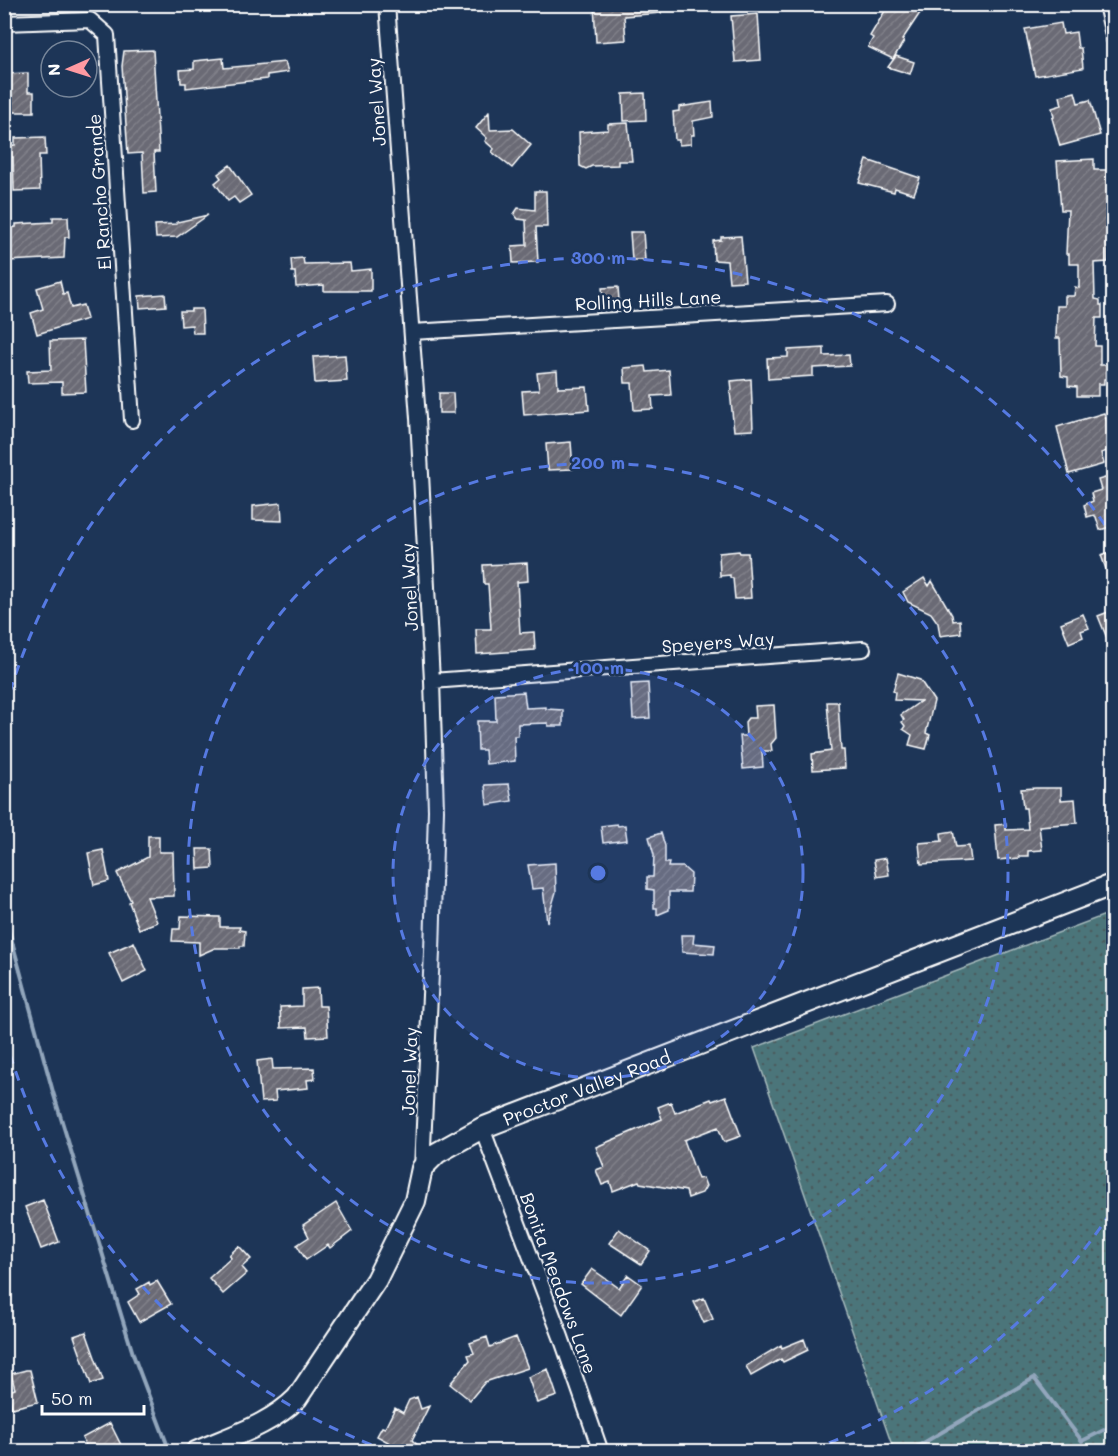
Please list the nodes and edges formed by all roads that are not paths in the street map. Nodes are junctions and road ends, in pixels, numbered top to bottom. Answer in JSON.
{"nodes":[{"id":1,"x":387,"y":4,"type":"edge"},
{"id":2,"x":1106,"y":4,"type":"edge"},
{"id":3,"x":4,"y":22,"type":"edge"},
{"id":4,"x":1113,"y":40,"type":"edge"},
{"id":5,"x":887,"y":304,"type":"dead end"},
{"id":6,"x":412,"y":332,"type":"junction"},
{"id":7,"x":132,"y":420,"type":"dead end"},
{"id":8,"x":863,"y":649,"type":"dead end"},
{"id":9,"x":432,"y":681,"type":"junction"},
{"id":10,"x":1113,"y":884,"type":"edge"},
{"id":11,"x":482,"y":1128,"type":"junction"},
{"id":12,"x":422,"y":1168,"type":"junction"},
{"id":13,"x":200,"y":1450,"type":"edge"},
{"id":14,"x":601,"y":1452,"type":"edge"}],
"edges":[{"from":1,"to":6,"type":"street","name":"Jonel Way"},
{"from":2,"to":4,"type":"street"},
{"from":3,"to":7,"type":"street","name":"El Rancho Grande"},
{"from":5,"to":6,"type":"street","name":"Rolling Hills Lane"},
{"from":6,"to":9,"type":"street","name":"Jonel Way"},
{"from":8,"to":9,"type":"street","name":"Speyers Way"},
{"from":9,"to":12,"type":"street","name":"Jonel Way"},
{"from":10,"to":11,"type":"street","name":"Proctor Valley Road"},
{"from":11,"to":12,"type":"street","name":"Proctor Valley Road"},
{"from":11,"to":14,"type":"street","name":"Bonita Meadows Lane"},
{"from":12,"to":13,"type":"street"}]}
